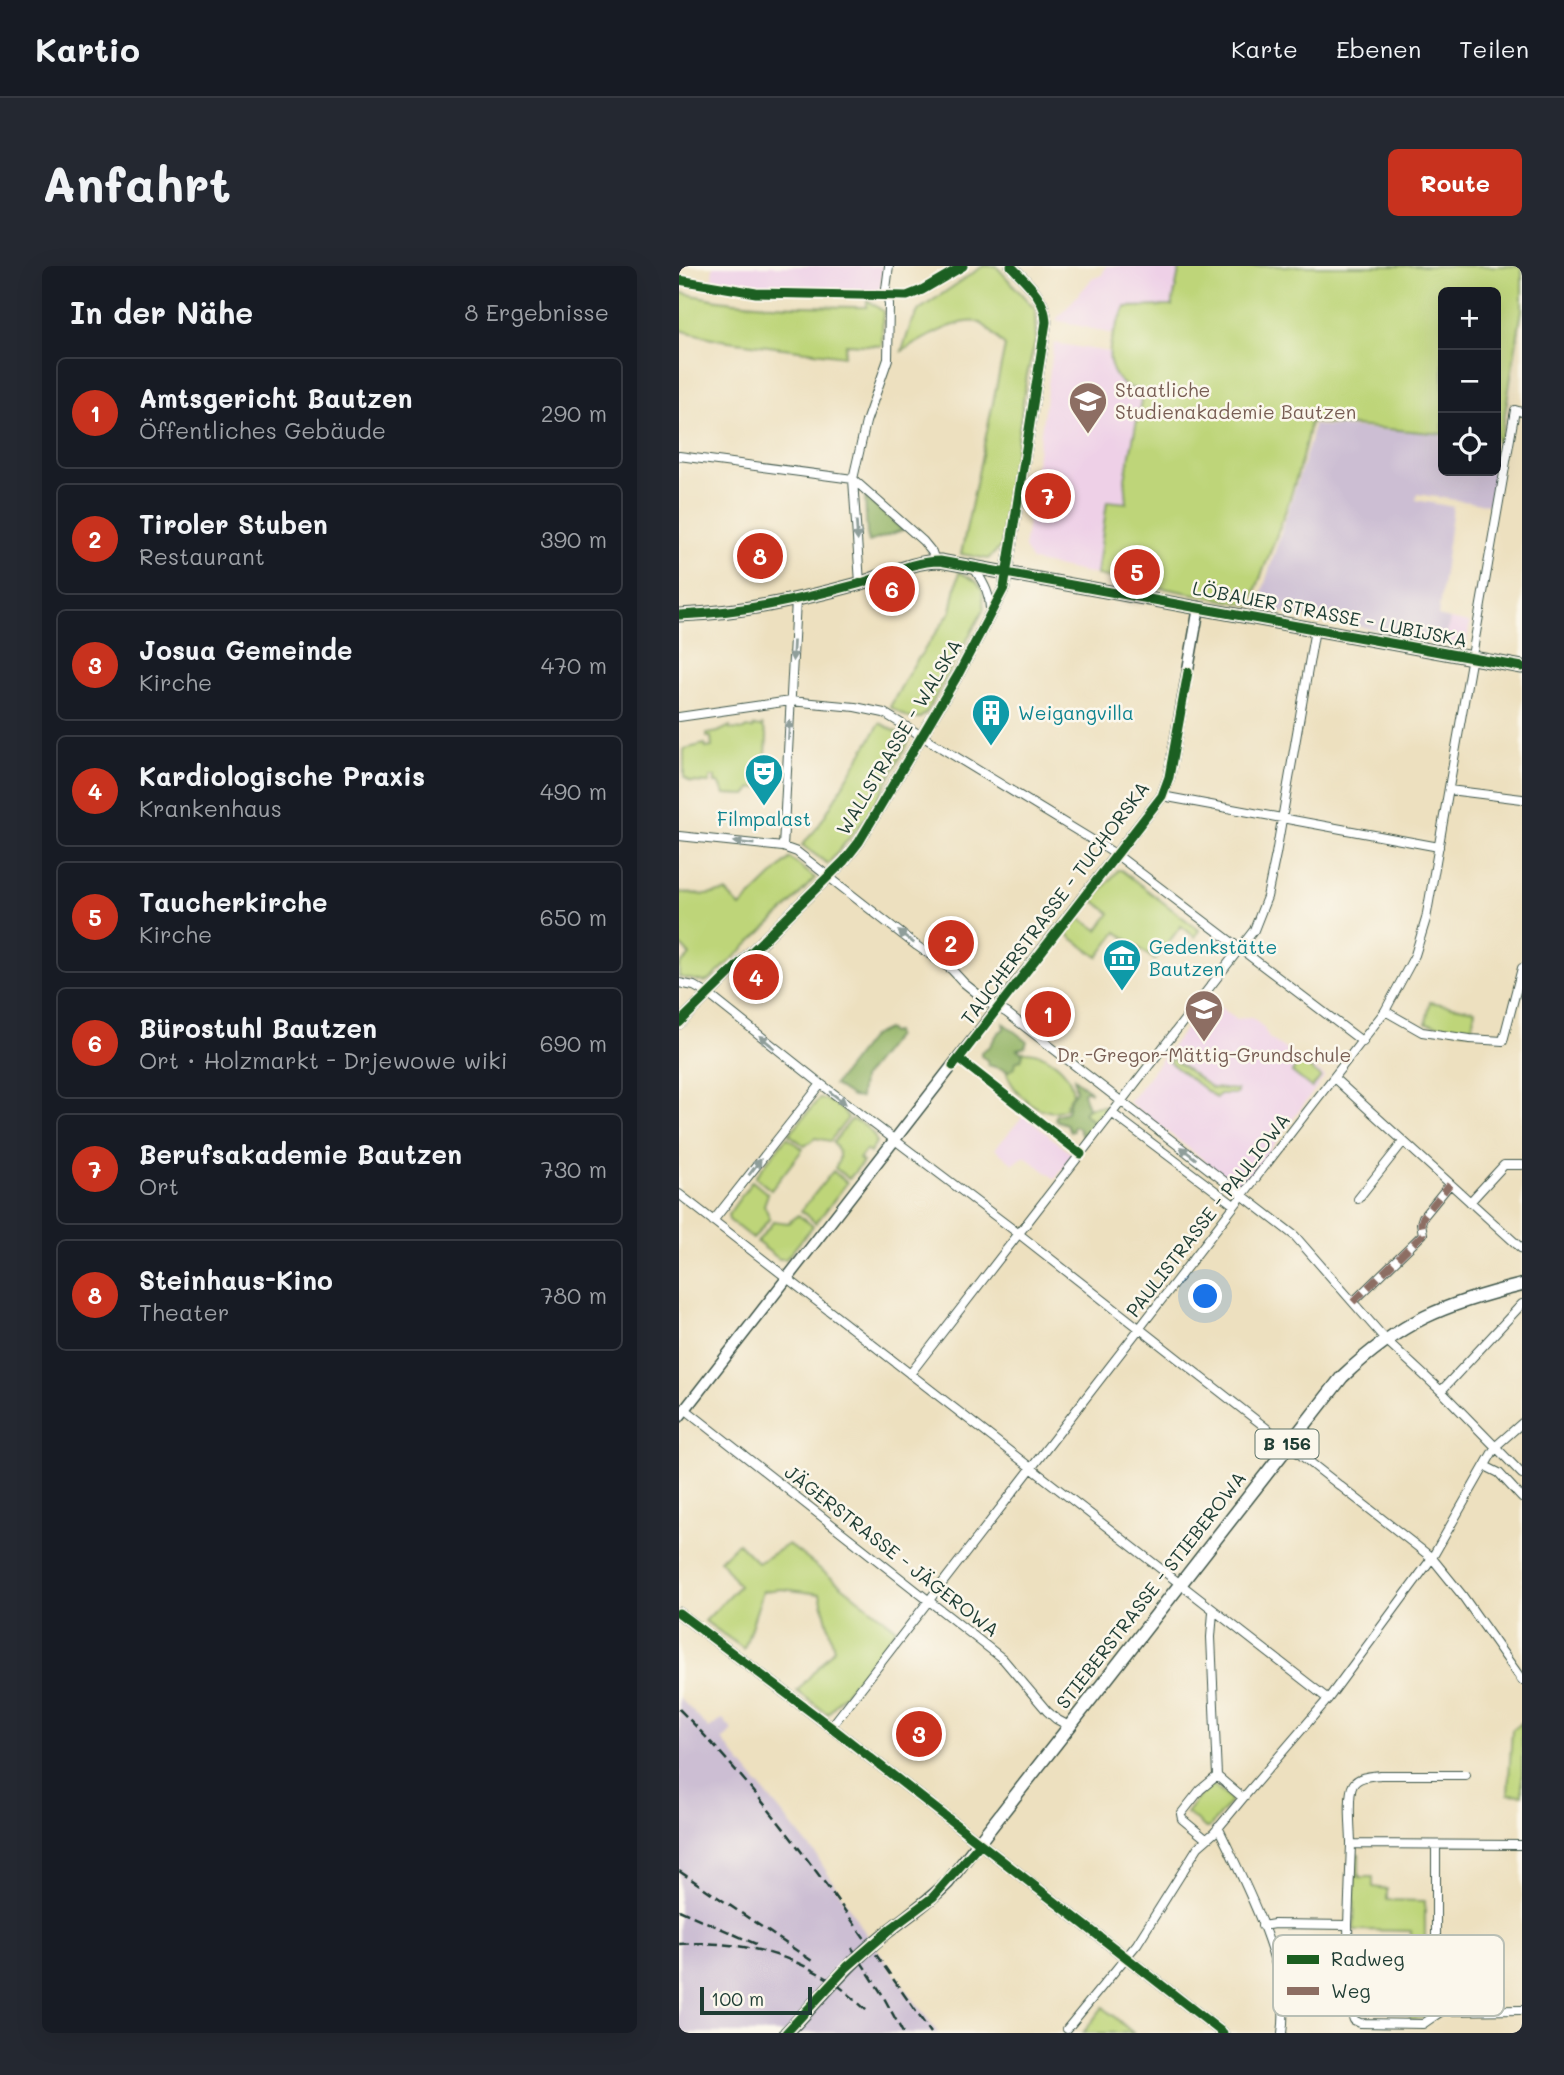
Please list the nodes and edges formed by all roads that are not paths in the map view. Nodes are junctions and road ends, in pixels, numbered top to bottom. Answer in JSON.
{"nodes":[{"id":1,"x":889,"y":266,"type":"edge"},
{"id":2,"x":963,"y":266,"type":"edge"},
{"id":3,"x":1011,"y":266,"type":"edge"},
{"id":4,"x":679,"y":280,"type":"edge"},
{"id":5,"x":888,"y":297,"type":"junction"},
{"id":6,"x":1519,"y":411,"type":"edge"},
{"id":7,"x":679,"y":456,"type":"edge"},
{"id":8,"x":853,"y":480,"type":"junction"},
{"id":9,"x":935,"y":561,"type":"junction"},
{"id":10,"x":973,"y":566,"type":"junction"},
{"id":11,"x":1007,"y":573,"type":"junction"},
{"id":12,"x":864,"y":582,"type":"junction"},
{"id":13,"x":796,"y":600,"type":"junction"},
{"id":14,"x":1199,"y":607,"type":"junction"},
{"id":15,"x":679,"y":615,"type":"edge"},
{"id":16,"x":989,"y":618,"type":"junction"},
{"id":17,"x":1315,"y":629,"type":"junction"},
{"id":18,"x":1473,"y":658,"type":"junction"},
{"id":19,"x":1522,"y":667,"type":"edge"},
{"id":20,"x":790,"y":701,"type":"junction"},
{"id":21,"x":679,"y":717,"type":"edge"},
{"id":22,"x":922,"y":736,"type":"junction"},
{"id":23,"x":1449,"y":790,"type":"junction"},
{"id":24,"x":1161,"y":796,"type":"junction"},
{"id":25,"x":1522,"y":799,"type":"edge"},
{"id":26,"x":1282,"y":818,"type":"junction"},
{"id":27,"x":679,"y":836,"type":"edge"},
{"id":28,"x":783,"y":847,"type":"junction"},
{"id":29,"x":1439,"y":847,"type":"junction"},
{"id":30,"x":1117,"y":855,"type":"junction"},
{"id":31,"x":827,"y":876,"type":"junction"},
{"id":32,"x":1241,"y":949,"type":"junction"},
{"id":33,"x":1522,"y":968,"type":"edge"},
{"id":34,"x":679,"y":983,"type":"edge"},
{"id":35,"x":708,"y":994,"type":"junction"},
{"id":36,"x":998,"y":1009,"type":"junction"},
{"id":37,"x":1385,"y":1011,"type":"junction"},
{"id":38,"x":679,"y":1023,"type":"edge"},
{"id":39,"x":1363,"y":1042,"type":"junction"},
{"id":40,"x":959,"y":1059,"type":"junction"},
{"id":41,"x":1335,"y":1079,"type":"junction"},
{"id":42,"x":821,"y":1084,"type":"junction"},
{"id":43,"x":1122,"y":1102,"type":"junction"},
{"id":44,"x":1113,"y":1114,"type":"junction"},
{"id":45,"x":894,"y":1140,"type":"junction"},
{"id":46,"x":1403,"y":1142,"type":"junction"},
{"id":47,"x":1081,"y":1154,"type":"junction"},
{"id":48,"x":1522,"y":1165,"type":"edge"},
{"id":49,"x":1450,"y":1184,"type":"junction"},
{"id":50,"x":679,"y":1194,"type":"edge"},
{"id":51,"x":1242,"y":1195,"type":"junction"},
{"id":52,"x":1357,"y":1199,"type":"dead end"},
{"id":53,"x":1470,"y":1202,"type":"junction"},
{"id":54,"x":1234,"y":1205,"type":"junction"},
{"id":55,"x":713,"y":1221,"type":"junction"},
{"id":56,"x":1019,"y":1234,"type":"junction"},
{"id":57,"x":1522,"y":1249,"type":"edge"},
{"id":58,"x":787,"y":1278,"type":"junction"},
{"id":59,"x":1522,"y":1285,"type":"edge"},
{"id":60,"x":1353,"y":1302,"type":"junction"},
{"id":61,"x":1522,"y":1304,"type":"edge"},
{"id":62,"x":1139,"y":1329,"type":"junction"},
{"id":63,"x":1385,"y":1339,"type":"junction"},
{"id":64,"x":910,"y":1374,"type":"junction"},
{"id":65,"x":1441,"y":1391,"type":"junction"},
{"id":66,"x":682,"y":1413,"type":"edge"},
{"id":67,"x":1522,"y":1423,"type":"edge"},
{"id":68,"x":1287,"y":1445,"type":"junction"},
{"id":69,"x":1496,"y":1446,"type":"junction"},
{"id":70,"x":1485,"y":1466,"type":"junction"},
{"id":71,"x":1032,"y":1469,"type":"junction"},
{"id":72,"x":1522,"y":1474,"type":"edge"},
{"id":73,"x":1522,"y":1498,"type":"edge"},
{"id":74,"x":1432,"y":1558,"type":"junction"},
{"id":75,"x":1180,"y":1584,"type":"junction"},
{"id":76,"x":928,"y":1601,"type":"junction"},
{"id":77,"x":1213,"y":1612,"type":"junction"},
{"id":78,"x":679,"y":1613,"type":"edge"},
{"id":79,"x":1522,"y":1680,"type":"edge"},
{"id":80,"x":1328,"y":1699,"type":"junction"},
{"id":81,"x":1069,"y":1726,"type":"junction"},
{"id":82,"x":831,"y":1727,"type":"junction"},
{"id":83,"x":1466,"y":1775,"type":"dead end"},
{"id":84,"x":1217,"y":1776,"type":"junction"},
{"id":85,"x":1243,"y":1798,"type":"junction"},
{"id":86,"x":1218,"y":1827,"type":"junction"},
{"id":87,"x":1206,"y":1839,"type":"junction"},
{"id":88,"x":980,"y":1844,"type":"junction"},
{"id":89,"x":1351,"y":1844,"type":"junction"},
{"id":90,"x":1436,"y":1844,"type":"junction"},
{"id":91,"x":1522,"y":1845,"type":"edge"},
{"id":92,"x":1348,"y":1925,"type":"junction"},
{"id":93,"x":1262,"y":1926,"type":"junction"},
{"id":94,"x":1348,"y":1935,"type":"edge"},
{"id":95,"x":1436,"y":1935,"type":"edge"},
{"id":96,"x":1126,"y":1957,"type":"junction"},
{"id":97,"x":1273,"y":1958,"type":"edge"},
{"id":98,"x":1504,"y":2010,"type":"edge"},
{"id":99,"x":1522,"y":2010,"type":"edge"},
{"id":100,"x":1353,"y":2016,"type":"edge"},
{"id":101,"x":1435,"y":2016,"type":"edge"},
{"id":102,"x":1067,"y":2029,"type":"dead end"},
{"id":103,"x":786,"y":2033,"type":"edge"},
{"id":104,"x":1223,"y":2033,"type":"edge"}],
"edges":[{"from":1,"to":5,"type":"street"},
{"from":2,"to":5,"type":"street"},
{"from":3,"to":11,"type":"street","name":"WALLSTRASSE - WALSKA"},
{"from":4,"to":5,"type":"street"},
{"from":5,"to":8,"type":"street"},
{"from":6,"to":18,"type":"street","name":"PAULISTRASSE - PAULIOWA"},
{"from":7,"to":8,"type":"street"},
{"from":8,"to":9,"type":"street"},
{"from":8,"to":12,"type":"street","one_way":true},
{"from":9,"to":10,"type":"main road","name":"LÖBAUER STRASSE - LUBIJSKA"},
{"from":9,"to":12,"type":"main road"},
{"from":10,"to":11,"type":"main road","name":"LÖBAUER STRASSE - LUBIJSKA"},
{"from":10,"to":16,"type":"street"},
{"from":11,"to":14,"type":"main road","name":"LÖBAUER STRASSE - LUBIJSKA"},
{"from":11,"to":16,"type":"street","name":"WALLSTRASSE - WALSKA"},
{"from":12,"to":13,"type":"main road"},
{"from":13,"to":15,"type":"main road"},
{"from":13,"to":20,"type":"street","one_way":true},
{"from":14,"to":17,"type":"main road","name":"LÖBAUER STRASSE - LUBIJSKA"},
{"from":14,"to":24,"type":"street","name":"TAUCHERSTRASSE - TUCHORSKA"},
{"from":16,"to":22,"type":"street","name":"WALLSTRASSE - WALSKA"},
{"from":17,"to":18,"type":"main road","name":"LÖBAUER STRASSE - LUBIJSKA"},
{"from":17,"to":26,"type":"street"},
{"from":18,"to":19,"type":"main road","name":"LÖBAUER STRASSE - LUBIJSKA"},
{"from":18,"to":23,"type":"street","name":"PAULISTRASSE - PAULIOWA"},
{"from":20,"to":21,"type":"street"},
{"from":20,"to":22,"type":"street"},
{"from":28,"to":20,"type":"street","one_way":true},
{"from":22,"to":30,"type":"street"},
{"from":22,"to":31,"type":"street","name":"WALLSTRASSE - WALSKA"},
{"from":23,"to":25,"type":"street"},
{"from":23,"to":29,"type":"street","name":"PAULISTRASSE - PAULIOWA"},
{"from":24,"to":26,"type":"street"},
{"from":24,"to":30,"type":"street","name":"TAUCHERSTRASSE - TUCHORSKA"},
{"from":26,"to":29,"type":"street"},
{"from":26,"to":32,"type":"street"},
{"from":28,"to":27,"type":"street","one_way":true},
{"from":28,"to":31,"type":"street"},
{"from":29,"to":37,"type":"street","name":"PAULISTRASSE - PAULIOWA"},
{"from":30,"to":32,"type":"street"},
{"from":30,"to":36,"type":"street","name":"TAUCHERSTRASSE - TUCHORSKA"},
{"from":31,"to":35,"type":"street","name":"WALLSTRASSE - WALSKA"},
{"from":36,"to":31,"type":"street","one_way":true},
{"from":32,"to":39,"type":"street"},
{"from":32,"to":43,"type":"street"},
{"from":33,"to":37,"type":"street"},
{"from":34,"to":35,"type":"street"},
{"from":35,"to":38,"type":"street","name":"WALLSTRASSE - WALSKA"},
{"from":42,"to":35,"type":"street","one_way":true},
{"from":36,"to":40,"type":"street","name":"TAUCHERSTRASSE - TUCHORSKA"},
{"from":36,"to":43,"type":"street"},
{"from":37,"to":39,"type":"street","name":"PAULISTRASSE - PAULIOWA"},
{"from":39,"to":41,"type":"street","name":"PAULISTRASSE - PAULIOWA"},
{"from":40,"to":45,"type":"street","name":"TAUCHERSTRASSE - TUCHORSKA"},
{"from":40,"to":47,"type":"street"},
{"from":41,"to":46,"type":"street"},
{"from":41,"to":51,"type":"street","name":"PAULISTRASSE - PAULIOWA"},
{"from":42,"to":45,"type":"street","one_way":true},
{"from":55,"to":42,"type":"street","one_way":true},
{"from":43,"to":44,"type":"street"},
{"from":51,"to":43,"type":"street","one_way":true},
{"from":44,"to":47,"type":"street"},
{"from":44,"to":54,"type":"street"},
{"from":45,"to":56,"type":"street"},
{"from":45,"to":58,"type":"street","name":"TAUCHERSTRASSE - TUCHORSKA"},
{"from":46,"to":49,"type":"street"},
{"from":46,"to":52,"type":"street"},
{"from":47,"to":56,"type":"street"},
{"from":48,"to":53,"type":"street"},
{"from":49,"to":53,"type":"street"},
{"from":49,"to":60,"type":"street"},
{"from":50,"to":55,"type":"street"},
{"from":51,"to":54,"type":"street","name":"PAULISTRASSE - PAULIOWA"},
{"from":51,"to":60,"type":"street"},
{"from":53,"to":57,"type":"street"},
{"from":54,"to":62,"type":"street","name":"PAULISTRASSE - PAULIOWA"},
{"from":55,"to":58,"type":"street"},
{"from":56,"to":62,"type":"street"},
{"from":56,"to":64,"type":"street"},
{"from":58,"to":64,"type":"street"},
{"from":58,"to":66,"type":"street"},
{"from":59,"to":63,"type":"main road","name":"STIEBERSTRASSE - STIEBEROWA","number":"B 156"},
{"from":60,"to":63,"type":"street"},
{"from":61,"to":65,"type":"street"},
{"from":62,"to":68,"type":"street"},
{"from":62,"to":71,"type":"street","name":"PAULISTRASSE - PAULIOWA"},
{"from":63,"to":65,"type":"street"},
{"from":63,"to":68,"type":"main road","name":"STIEBERSTRASSE - STIEBEROWA","number":"B 156"},
{"from":64,"to":71,"type":"street"},
{"from":65,"to":69,"type":"street"},
{"from":66,"to":76,"type":"street","name":"JÄGERSTRASSE - JÄGEROWA"},
{"from":67,"to":69,"type":"street"},
{"from":68,"to":74,"type":"street"},
{"from":68,"to":75,"type":"main road","name":"STIEBERSTRASSE - STIEBEROWA","number":"B 156"},
{"from":69,"to":70,"type":"street"},
{"from":69,"to":72,"type":"street"},
{"from":70,"to":73,"type":"street"},
{"from":70,"to":74,"type":"street"},
{"from":71,"to":75,"type":"street"},
{"from":71,"to":76,"type":"street","name":"PAULISTRASSE - PAULIOWA"},
{"from":74,"to":79,"type":"street"},
{"from":74,"to":80,"type":"street"},
{"from":75,"to":77,"type":"street"},
{"from":75,"to":81,"type":"main road","name":"STIEBERSTRASSE - STIEBEROWA","number":"B 156"},
{"from":76,"to":81,"type":"street","name":"JÄGERSTRASSE - JÄGEROWA"},
{"from":76,"to":82,"type":"street","name":"PAULISTRASSE - PAULIOWA"},
{"from":77,"to":80,"type":"street"},
{"from":77,"to":84,"type":"street"},
{"from":78,"to":82,"type":"street"},
{"from":80,"to":85,"type":"street"},
{"from":81,"to":88,"type":"main road","name":"STIEBERSTRASSE - STIEBEROWA","number":"B 156"},
{"from":82,"to":88,"type":"street"},
{"from":83,"to":89,"type":"street"},
{"from":84,"to":85,"type":"street"},
{"from":84,"to":87,"type":"street"},
{"from":85,"to":86,"type":"street"},
{"from":86,"to":87,"type":"street"},
{"from":86,"to":93,"type":"street"},
{"from":87,"to":96,"type":"street"},
{"from":88,"to":96,"type":"street"},
{"from":88,"to":103,"type":"main road","name":"STIEBERSTRASSE - STIEBEROWA","number":"B 156"},
{"from":89,"to":90,"type":"street"},
{"from":89,"to":92,"type":"street"},
{"from":90,"to":91,"type":"street"},
{"from":90,"to":95,"type":"street"},
{"from":92,"to":93,"type":"street"},
{"from":92,"to":94,"type":"street"},
{"from":93,"to":97,"type":"street"},
{"from":96,"to":102,"type":"street"},
{"from":96,"to":104,"type":"street"},
{"from":98,"to":99,"type":"street"},
{"from":100,"to":101,"type":"street"}]}
